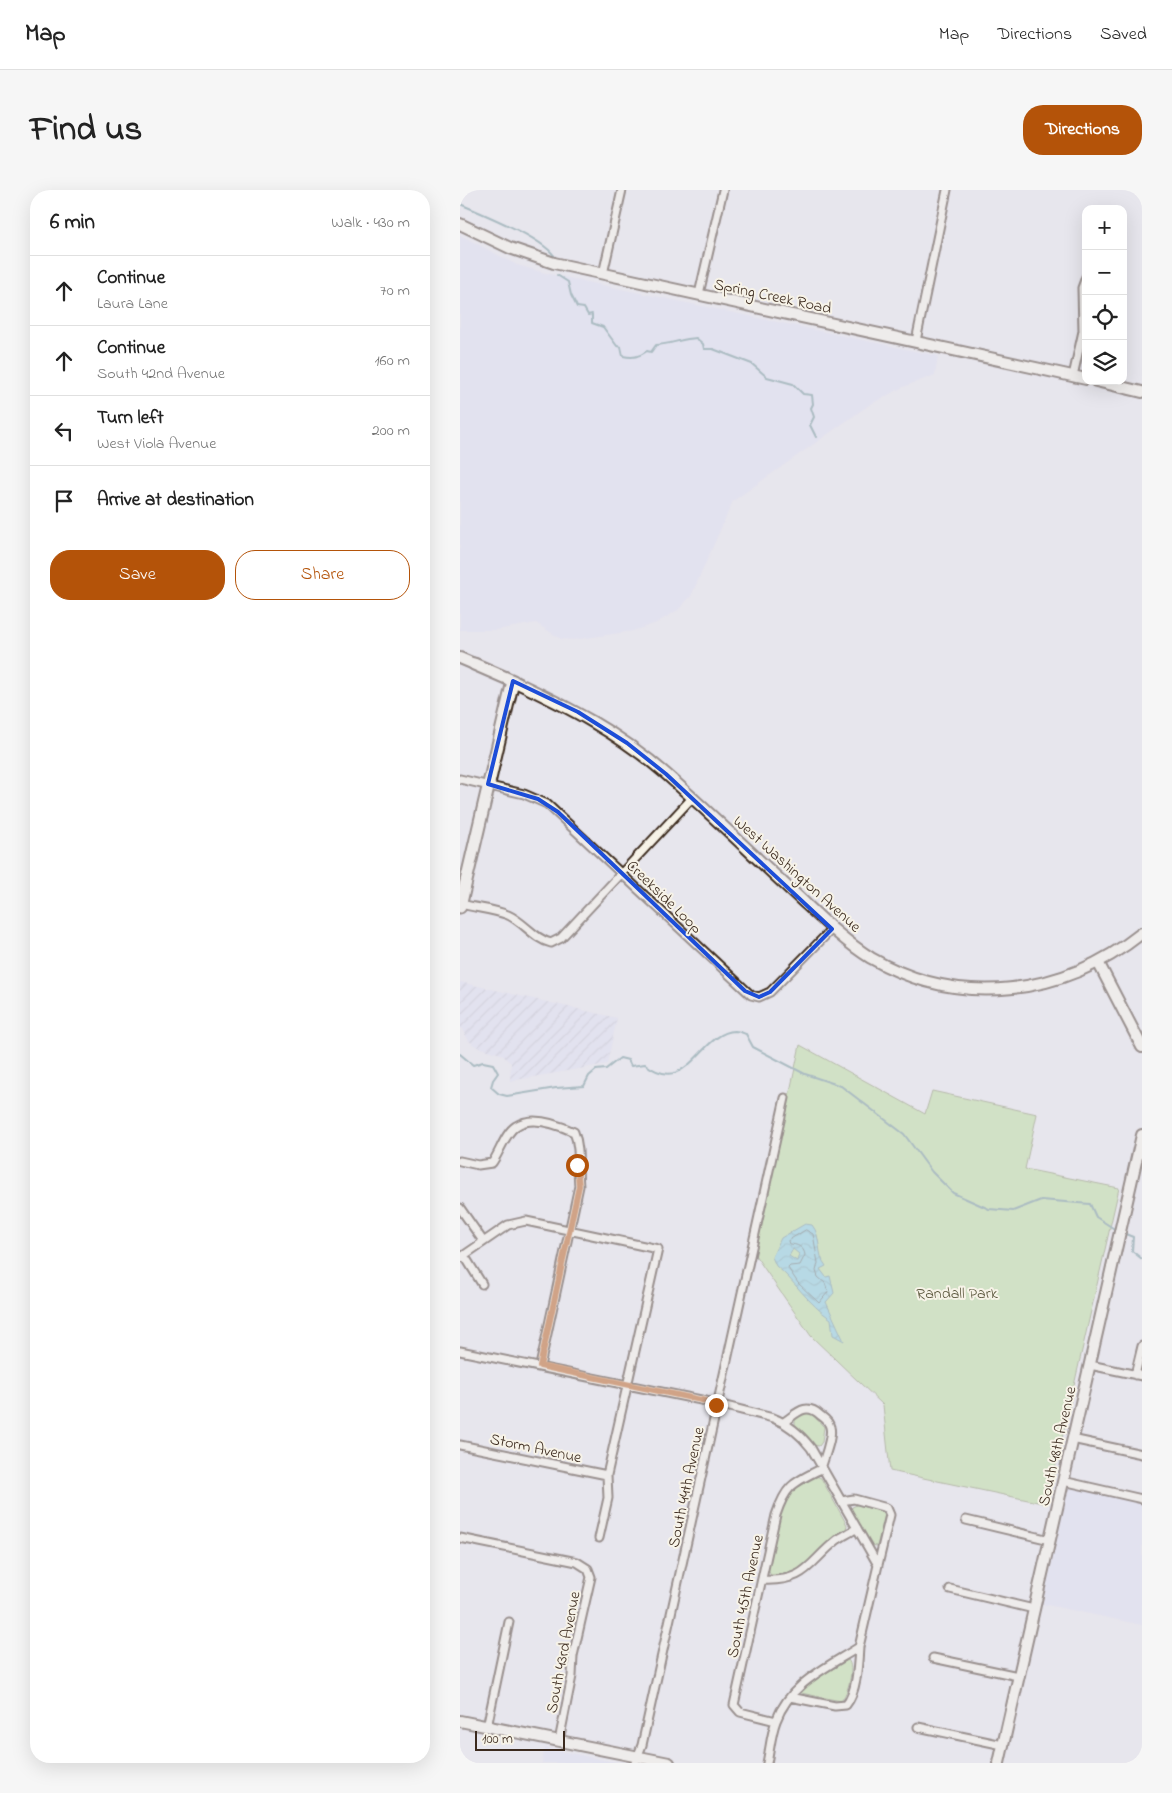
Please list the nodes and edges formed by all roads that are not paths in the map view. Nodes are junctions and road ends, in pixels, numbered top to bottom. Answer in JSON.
{"nodes":[{"id":1,"x":622,"y":190,"type":"edge"},
{"id":2,"x":723,"y":190,"type":"edge"},
{"id":3,"x":947,"y":190,"type":"edge"},
{"id":4,"x":460,"y":224,"type":"edge"},
{"id":5,"x":603,"y":274,"type":"junction"},
{"id":6,"x":699,"y":294,"type":"junction"},
{"id":7,"x":1082,"y":295,"type":"edge"},
{"id":8,"x":916,"y":341,"type":"junction"},
{"id":9,"x":1073,"y":376,"type":"junction"},
{"id":10,"x":1082,"y":378,"type":"edge"},
{"id":11,"x":1113,"y":385,"type":"edge"},
{"id":12,"x":1142,"y":392,"type":"edge"},
{"id":13,"x":460,"y":658,"type":"edge"},
{"id":14,"x":474,"y":664,"type":"joint"},
{"id":15,"x":512,"y":681,"type":"junction"},
{"id":16,"x":460,"y":779,"type":"edge"},
{"id":17,"x":488,"y":784,"type":"junction"},
{"id":18,"x":692,"y":798,"type":"junction"},
{"id":19,"x":622,"y":873,"type":"junction"},
{"id":20,"x":460,"y":906,"type":"edge"},
{"id":21,"x":832,"y":929,"type":"junction"},
{"id":22,"x":1142,"y":933,"type":"edge"},
{"id":23,"x":1098,"y":962,"type":"junction"},
{"id":24,"x":1142,"y":1047,"type":"edge"},
{"id":25,"x":784,"y":1098,"type":"dead end"},
{"id":26,"x":1142,"y":1135,"type":"edge"},
{"id":27,"x":460,"y":1161,"type":"edge"},
{"id":28,"x":460,"y":1208,"type":"edge"},
{"id":29,"x":569,"y":1230,"type":"junction"},
{"id":30,"x":483,"y":1241,"type":"junction"},
{"id":31,"x":462,"y":1256,"type":"edge"},
{"id":32,"x":482,"y":1284,"type":"dead end"},
{"id":33,"x":1142,"y":1346,"type":"edge"},
{"id":34,"x":460,"y":1351,"type":"edge"},
{"id":35,"x":1090,"y":1365,"type":"junction"},
{"id":36,"x":540,"y":1366,"type":"junction"},
{"id":37,"x":1139,"y":1375,"type":"edge"},
{"id":38,"x":626,"y":1385,"type":"junction"},
{"id":39,"x":716,"y":1405,"type":"junction"},
{"id":40,"x":784,"y":1422,"type":"junction"},
{"id":41,"x":1072,"y":1439,"type":"junction"},
{"id":42,"x":460,"y":1445,"type":"edge"},
{"id":43,"x":1142,"y":1454,"type":"edge"},
{"id":44,"x":821,"y":1469,"type":"junction"},
{"id":45,"x":607,"y":1476,"type":"junction"},
{"id":46,"x":1063,"y":1481,"type":"junction"},
{"id":47,"x":1142,"y":1499,"type":"edge"},
{"id":48,"x":842,"y":1501,"type":"junction"},
{"id":49,"x":966,"y":1520,"type":"dead end"},
{"id":50,"x":857,"y":1528,"type":"junction"},
{"id":51,"x":460,"y":1538,"type":"edge"},
{"id":52,"x":599,"y":1538,"type":"dead end"},
{"id":53,"x":1050,"y":1540,"type":"junction"},
{"id":54,"x":878,"y":1566,"type":"junction"},
{"id":55,"x":762,"y":1580,"type":"junction"},
{"id":56,"x":950,"y":1589,"type":"dead end"},
{"id":57,"x":1034,"y":1609,"type":"junction"},
{"id":58,"x":509,"y":1622,"type":"dead end"},
{"id":59,"x":859,"y":1647,"type":"junction"},
{"id":60,"x":933,"y":1658,"type":"dead end"},
{"id":61,"x":1018,"y":1676,"type":"junction"},
{"id":62,"x":790,"y":1696,"type":"junction"},
{"id":63,"x":460,"y":1721,"type":"edge"},
{"id":64,"x":776,"y":1721,"type":"junction"},
{"id":65,"x":918,"y":1726,"type":"dead end"},
{"id":66,"x":487,"y":1727,"type":"junction"},
{"id":67,"x":559,"y":1741,"type":"junction"},
{"id":68,"x":1003,"y":1745,"type":"junction"},
{"id":69,"x":635,"y":1760,"type":"edge"},
{"id":70,"x":669,"y":1763,"type":"edge"},
{"id":71,"x":767,"y":1763,"type":"edge"},
{"id":72,"x":999,"y":1763,"type":"edge"}],
"edges":[{"from":1,"to":5,"type":"street"},
{"from":2,"to":6,"type":"street"},
{"from":3,"to":8,"type":"street"},
{"from":4,"to":5,"type":"street","name":"Spring Creek Road"},
{"from":5,"to":6,"type":"street","name":"Spring Creek Road"},
{"from":6,"to":8,"type":"street","name":"Spring Creek Road"},
{"from":7,"to":9,"type":"street"},
{"from":8,"to":9,"type":"street","name":"Spring Creek Road"},
{"from":9,"to":10,"type":"street","name":"Spring Creek Road"},
{"from":11,"to":12,"type":"street"},
{"from":13,"to":14,"type":"street","name":"West Washington Avenue"},
{"from":14,"to":15,"type":"main road","name":"West Washington Avenue"},
{"from":15,"to":17,"type":"main road"},
{"from":15,"to":18,"type":"street","name":"West Washington Avenue"},
{"from":16,"to":17,"type":"street","name":"Creekside Loop"},
{"from":17,"to":19,"type":"street","name":"Creekside Loop"},
{"from":17,"to":20,"type":"main road"},
{"from":18,"to":19,"type":"street"},
{"from":18,"to":21,"type":"street","name":"West Washington Avenue"},
{"from":19,"to":20,"type":"street"},
{"from":19,"to":21,"type":"street","name":"Creekside Loop"},
{"from":21,"to":23,"type":"street","name":"West Washington Avenue"},
{"from":22,"to":23,"type":"street","name":"West Washington Avenue"},
{"from":23,"to":24,"type":"street"},
{"from":25,"to":39,"type":"street","name":"South 44th Avenue"},
{"from":26,"to":35,"type":"street","name":"South 48th Avenue"},
{"from":27,"to":29,"type":"street"},
{"from":28,"to":30,"type":"street"},
{"from":29,"to":30,"type":"street"},
{"from":29,"to":36,"type":"street"},
{"from":29,"to":38,"type":"street"},
{"from":30,"to":31,"type":"street"},
{"from":31,"to":32,"type":"street"},
{"from":33,"to":37,"type":"street"},
{"from":34,"to":36,"type":"street"},
{"from":35,"to":37,"type":"street"},
{"from":35,"to":41,"type":"street","name":"South 48th Avenue"},
{"from":36,"to":38,"type":"street"},
{"from":38,"to":39,"type":"street"},
{"from":38,"to":45,"type":"street"},
{"from":39,"to":40,"type":"street"},
{"from":39,"to":69,"type":"street","name":"South 44th Avenue"},
{"from":40,"to":44,"type":"street"},
{"from":40,"to":44,"type":"street"},
{"from":41,"to":43,"type":"street"},
{"from":41,"to":46,"type":"street","name":"South 48th Avenue"},
{"from":42,"to":45,"type":"street","name":"Storm Avenue"},
{"from":44,"to":48,"type":"street"},
{"from":44,"to":55,"type":"street","name":"South 45th Avenue"},
{"from":45,"to":52,"type":"street"},
{"from":46,"to":47,"type":"street"},
{"from":46,"to":53,"type":"street","name":"South 48th Avenue"},
{"from":48,"to":50,"type":"street"},
{"from":48,"to":54,"type":"street"},
{"from":49,"to":53,"type":"street"},
{"from":50,"to":54,"type":"street"},
{"from":50,"to":55,"type":"street"},
{"from":51,"to":67,"type":"street","name":"South 43rd Avenue"},
{"from":53,"to":57,"type":"street","name":"South 48th Avenue"},
{"from":54,"to":59,"type":"street"},
{"from":55,"to":64,"type":"street","name":"South 45th Avenue"},
{"from":56,"to":57,"type":"street"},
{"from":57,"to":61,"type":"street","name":"South 48th Avenue"},
{"from":58,"to":66,"type":"street"},
{"from":59,"to":62,"type":"street"},
{"from":59,"to":62,"type":"street"},
{"from":60,"to":61,"type":"street"},
{"from":61,"to":68,"type":"street","name":"South 48th Avenue"},
{"from":62,"to":64,"type":"street"},
{"from":63,"to":66,"type":"street"},
{"from":64,"to":71,"type":"street"},
{"from":65,"to":68,"type":"street"},
{"from":66,"to":67,"type":"street"},
{"from":67,"to":69,"type":"street"},
{"from":68,"to":72,"type":"street","name":"South 48th Avenue"},
{"from":69,"to":70,"type":"street"}]}
